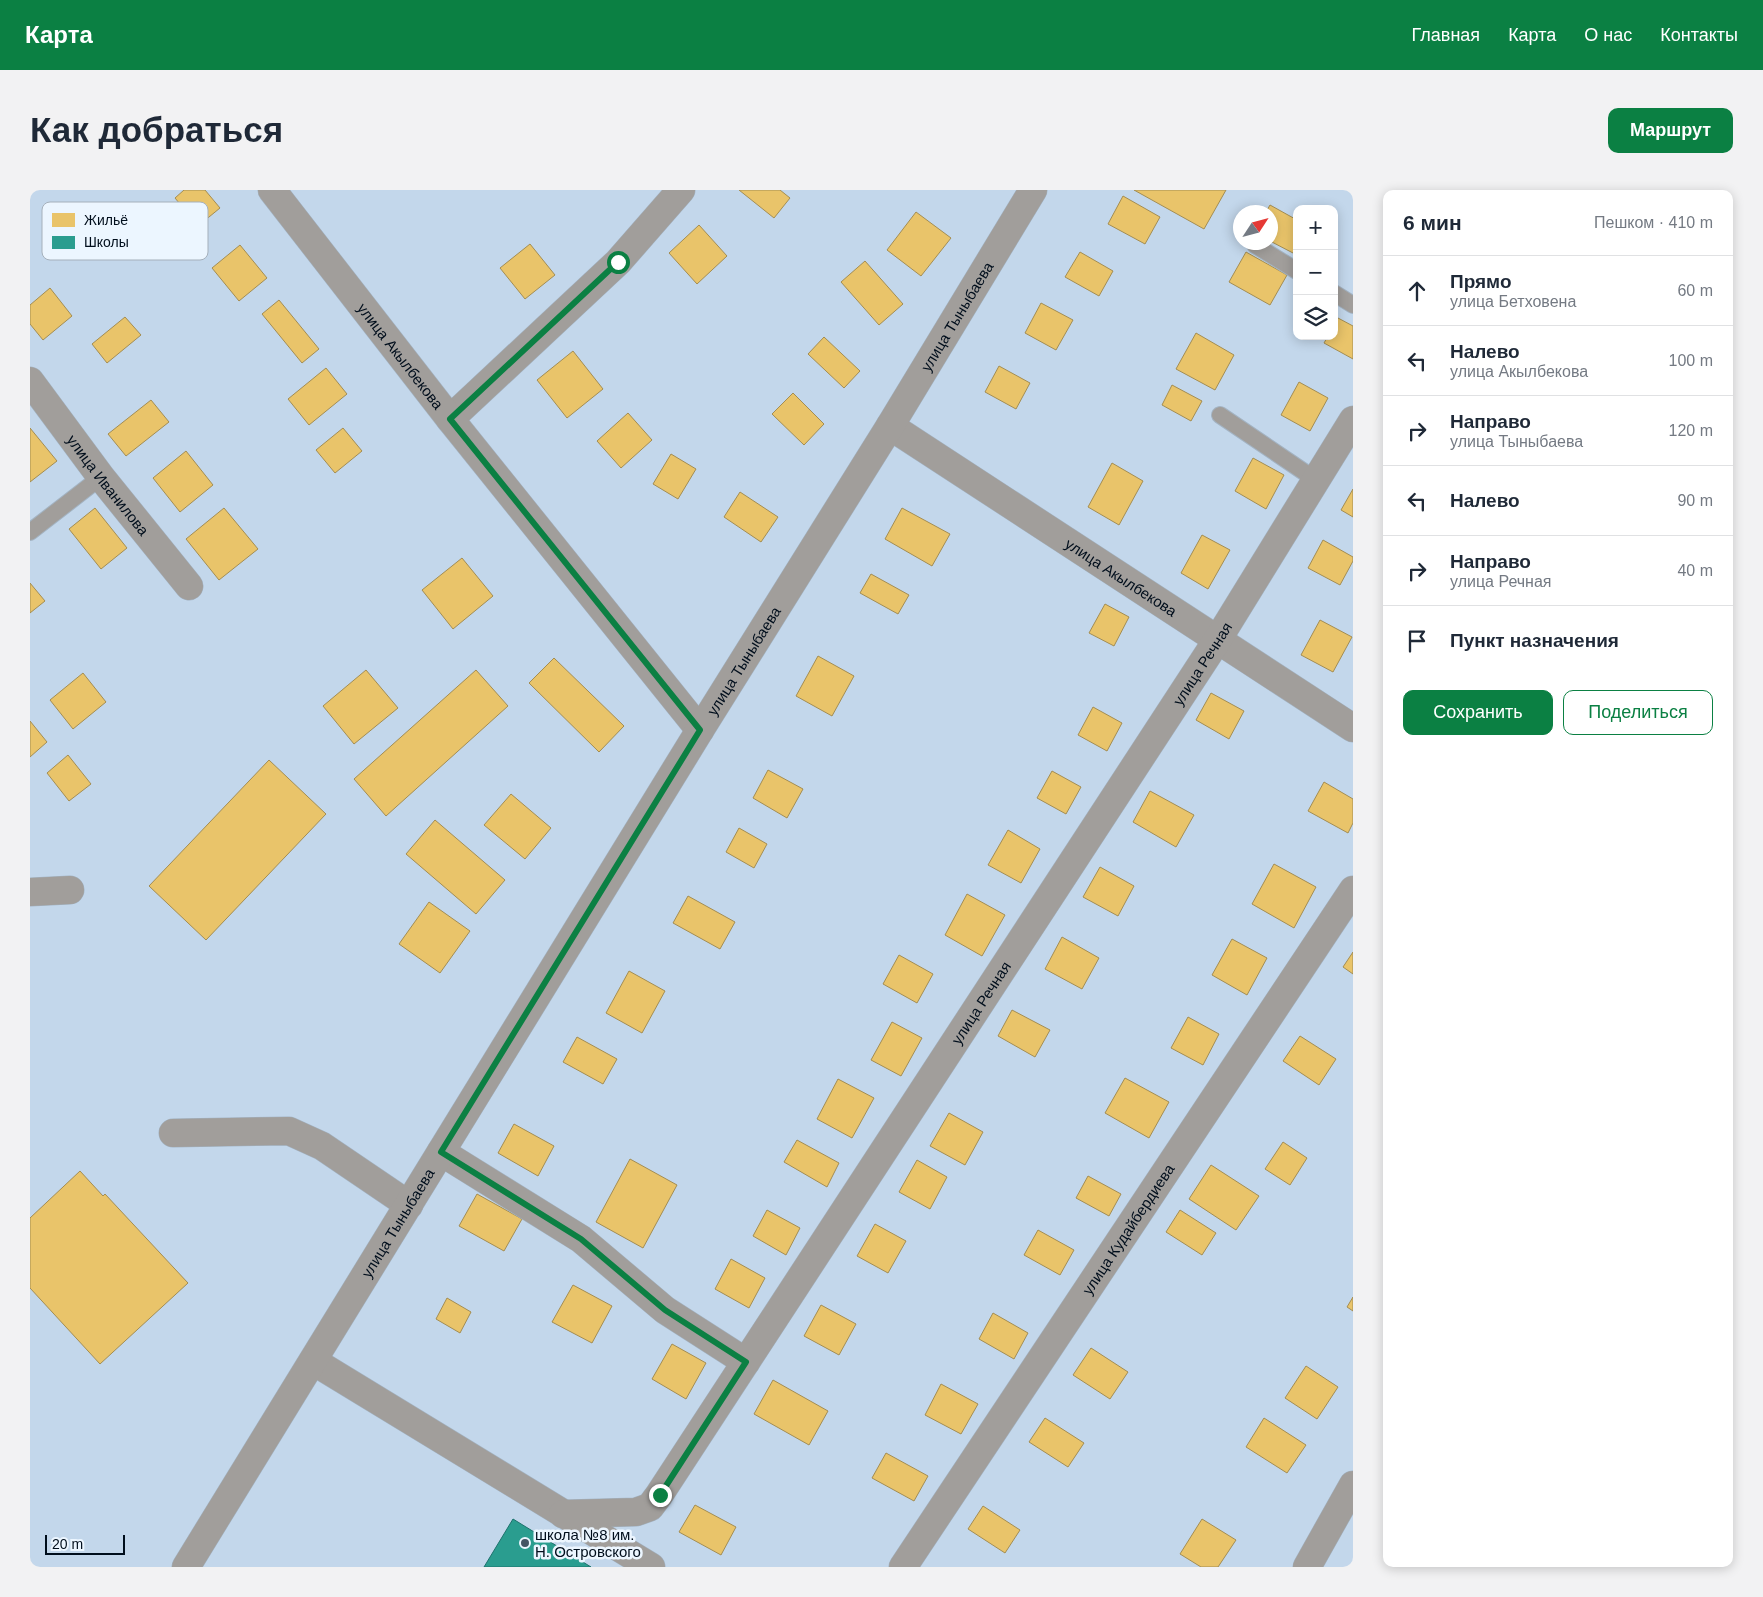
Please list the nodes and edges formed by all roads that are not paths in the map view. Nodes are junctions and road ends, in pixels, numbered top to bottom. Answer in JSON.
{"nodes":[{"id":1,"x":272,"y":190,"type":"edge"},
{"id":2,"x":681,"y":190,"type":"edge"},
{"id":3,"x":1033,"y":190,"type":"edge"},
{"id":4,"x":1263,"y":250,"type":"edge"},
{"id":5,"x":1293,"y":269,"type":"edge"},
{"id":6,"x":1336,"y":295,"type":"edge"},
{"id":7,"x":1353,"y":305,"type":"edge"},
{"id":8,"x":30,"y":381,"type":"edge"},
{"id":9,"x":1220,"y":415,"type":"dead end"},
{"id":10,"x":450,"y":419,"type":"junction"},
{"id":11,"x":1353,"y":420,"type":"edge"},
{"id":12,"x":890,"y":426,"type":"junction"},
{"id":13,"x":100,"y":477,"type":"junction"},
{"id":14,"x":1316,"y":480,"type":"junction"},
{"id":15,"x":30,"y":532,"type":"edge"},
{"id":16,"x":189,"y":586,"type":"dead end"},
{"id":17,"x":1218,"y":638,"type":"junction"},
{"id":18,"x":1353,"y":728,"type":"edge"},
{"id":19,"x":700,"y":730,"type":"junction"},
{"id":20,"x":70,"y":890,"type":"dead end"},
{"id":21,"x":1353,"y":890,"type":"edge"},
{"id":22,"x":30,"y":892,"type":"edge"},
{"id":23,"x":173,"y":1133,"type":"dead end"},
{"id":24,"x":441,"y":1152,"type":"junction"},
{"id":25,"x":409,"y":1205,"type":"junction"},
{"id":26,"x":313,"y":1361,"type":"junction"},
{"id":27,"x":746,"y":1362,"type":"junction"},
{"id":28,"x":1353,"y":1485,"type":"edge"},
{"id":29,"x":563,"y":1514,"type":"junction"},
{"id":30,"x":186,"y":1567,"type":"edge"},
{"id":31,"x":651,"y":1567,"type":"edge"},
{"id":32,"x":903,"y":1567,"type":"edge"},
{"id":33,"x":1307,"y":1567,"type":"edge"}],
"edges":[{"from":1,"to":10,"type":"street","name":"улица Акылбекова"},
{"from":2,"to":10,"type":"street"},
{"from":3,"to":12,"type":"street","name":"улица Тыныбаева"},
{"from":4,"to":5,"type":"lane"},
{"from":6,"to":7,"type":"lane"},
{"from":8,"to":13,"type":"street","name":"улица Иванилова"},
{"from":9,"to":14,"type":"lane"},
{"from":10,"to":19,"type":"street","name":"улица Акылбекова"},
{"from":11,"to":14,"type":"street","name":"улица Речная"},
{"from":12,"to":17,"type":"street","name":"улица Акылбекова"},
{"from":12,"to":19,"type":"street","name":"улица Тыныбаева"},
{"from":13,"to":15,"type":"lane"},
{"from":13,"to":16,"type":"street","name":"улица Иванилова"},
{"from":14,"to":17,"type":"street","name":"улица Речная"},
{"from":17,"to":18,"type":"street","name":"улица Акылбекова"},
{"from":17,"to":27,"type":"street","name":"улица Речная"},
{"from":19,"to":24,"type":"street","name":"улица Тыныбаева"},
{"from":20,"to":22,"type":"street"},
{"from":21,"to":32,"type":"street","name":"улица Кудайбердиева"},
{"from":23,"to":25,"type":"street"},
{"from":24,"to":25,"type":"street","name":"улица Тыныбаева"},
{"from":24,"to":27,"type":"street"},
{"from":25,"to":26,"type":"street","name":"улица Тыныбаева"},
{"from":26,"to":29,"type":"street"},
{"from":26,"to":30,"type":"street","name":"улица Тыныбаева"},
{"from":27,"to":29,"type":"street","name":"улица Речная"},
{"from":28,"to":33,"type":"street"},
{"from":29,"to":31,"type":"street"}]}
